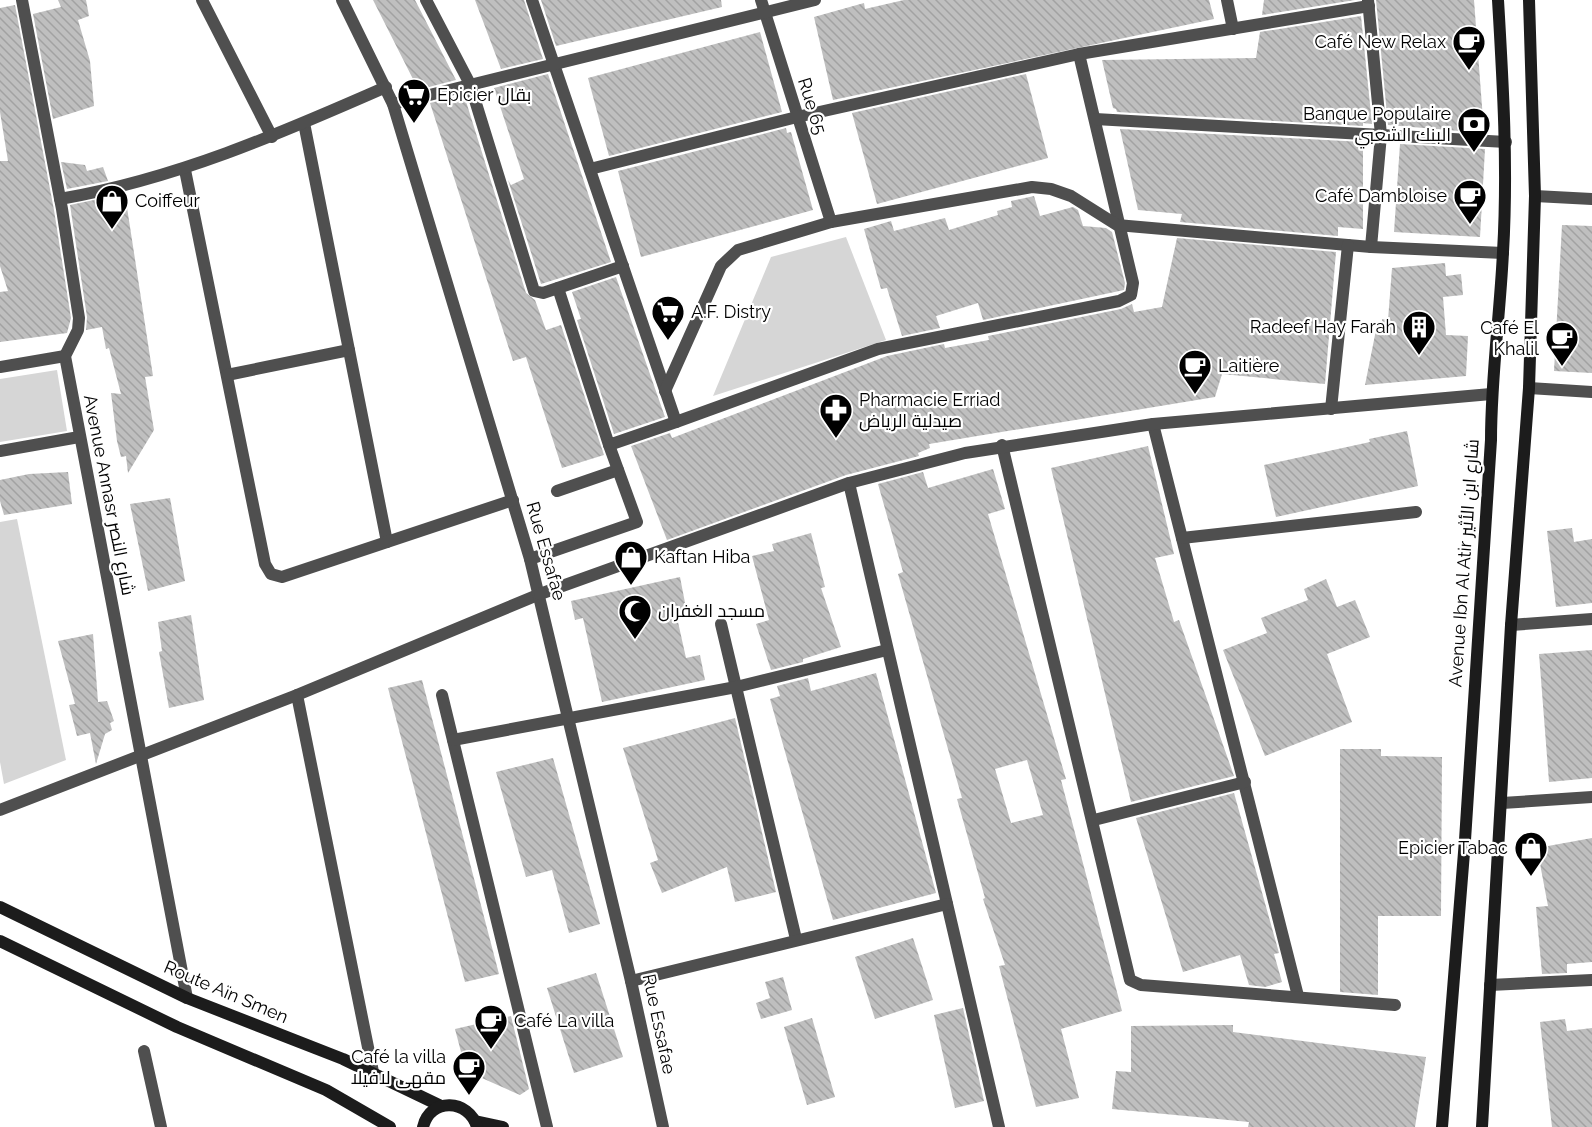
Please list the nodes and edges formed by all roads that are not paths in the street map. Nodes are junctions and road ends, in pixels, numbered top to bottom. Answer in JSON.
{"nodes":[{"id":1,"x":22,"y":0,"type":"edge"},
{"id":2,"x":202,"y":0,"type":"edge"},
{"id":3,"x":342,"y":0,"type":"edge"},
{"id":4,"x":426,"y":0,"type":"edge"},
{"id":5,"x":532,"y":0,"type":"edge"},
{"id":6,"x":815,"y":0,"type":"edge"},
{"id":7,"x":1227,"y":0,"type":"edge"},
{"id":8,"x":1498,"y":0,"type":"edge"},
{"id":9,"x":1529,"y":0,"type":"edge"},
{"id":10,"x":1369,"y":3,"type":"edge"},
{"id":11,"x":763,"y":6,"type":"edge"},
{"id":12,"x":1233,"y":29,"type":"junction"},
{"id":13,"x":1078,"y":54,"type":"junction"},
{"id":14,"x":553,"y":64,"type":"junction"},
{"id":15,"x":470,"y":84,"type":"junction"},
{"id":16,"x":386,"y":87,"type":"junction"},
{"id":17,"x":393,"y":104,"type":"junction"},
{"id":18,"x":797,"y":117,"type":"junction"},
{"id":19,"x":1095,"y":119,"type":"junction"},
{"id":20,"x":304,"y":123,"type":"junction"},
{"id":21,"x":1381,"y":135,"type":"junction"},
{"id":22,"x":272,"y":137,"type":"junction"},
{"id":23,"x":1506,"y":142,"type":"junction"},
{"id":24,"x":590,"y":169,"type":"junction"},
{"id":25,"x":185,"y":170,"type":"junction"},
{"id":26,"x":1535,"y":195,"type":"junction"},
{"id":27,"x":1592,"y":199,"type":"edge"},
{"id":28,"x":60,"y":200,"type":"junction"},
{"id":29,"x":831,"y":222,"type":"junction"},
{"id":30,"x":1117,"y":225,"type":"junction"},
{"id":31,"x":1348,"y":245,"type":"junction"},
{"id":32,"x":1371,"y":247,"type":"junction"},
{"id":33,"x":1503,"y":253,"type":"junction"},
{"id":34,"x":623,"y":266,"type":"junction"},
{"id":35,"x":558,"y":288,"type":"junction"},
{"id":36,"x":349,"y":350,"type":"junction"},
{"id":37,"x":65,"y":356,"type":"junction"},
{"id":38,"x":0,"y":367,"type":"edge"},
{"id":39,"x":227,"y":375,"type":"junction"},
{"id":40,"x":1529,"y":387,"type":"junction"},
{"id":41,"x":665,"y":391,"type":"junction"},
{"id":42,"x":1592,"y":392,"type":"edge"},
{"id":43,"x":1491,"y":394,"type":"junction"},
{"id":44,"x":1331,"y":409,"type":"junction"},
{"id":45,"x":676,"y":422,"type":"junction"},
{"id":46,"x":1152,"y":424,"type":"junction"},
{"id":47,"x":79,"y":437,"type":"junction"},
{"id":48,"x":609,"y":445,"type":"junction"},
{"id":49,"x":1002,"y":445,"type":"junction"},
{"id":50,"x":0,"y":451,"type":"edge"},
{"id":51,"x":618,"y":470,"type":"junction"},
{"id":52,"x":849,"y":483,"type":"junction"},
{"id":53,"x":557,"y":491,"type":"dead end"},
{"id":54,"x":513,"y":500,"type":"junction"},
{"id":55,"x":1416,"y":512,"type":"dead end"},
{"id":56,"x":1182,"y":538,"type":"junction"},
{"id":57,"x":387,"y":542,"type":"junction"},
{"id":58,"x":530,"y":559,"type":"junction"},
{"id":59,"x":540,"y":594,"type":"junction"},
{"id":60,"x":1592,"y":619,"type":"edge"},
{"id":61,"x":721,"y":624,"type":"dead end"},
{"id":62,"x":1510,"y":625,"type":"junction"},
{"id":63,"x":887,"y":650,"type":"junction"},
{"id":64,"x":736,"y":687,"type":"junction"},
{"id":65,"x":297,"y":695,"type":"junction"},
{"id":66,"x":442,"y":695,"type":"dead end"},
{"id":67,"x":568,"y":718,"type":"junction"},
{"id":68,"x":453,"y":740,"type":"junction"},
{"id":69,"x":143,"y":756,"type":"junction"},
{"id":70,"x":1245,"y":782,"type":"junction"},
{"id":71,"x":1592,"y":797,"type":"edge"},
{"id":72,"x":1502,"y":803,"type":"junction"},
{"id":73,"x":0,"y":810,"type":"edge"},
{"id":74,"x":1094,"y":820,"type":"junction"},
{"id":75,"x":947,"y":904,"type":"junction"},
{"id":76,"x":0,"y":907,"type":"edge"},
{"id":77,"x":796,"y":939,"type":"junction"},
{"id":78,"x":0,"y":941,"type":"edge"},
{"id":79,"x":1592,"y":980,"type":"edge"},
{"id":80,"x":631,"y":981,"type":"junction"},
{"id":81,"x":1490,"y":985,"type":"junction"},
{"id":82,"x":1299,"y":996,"type":"junction"},
{"id":83,"x":187,"y":998,"type":"junction"},
{"id":84,"x":1395,"y":1005,"type":"dead end"},
{"id":85,"x":144,"y":1051,"type":"dead end"},
{"id":86,"x":373,"y":1072,"type":"junction"},
{"id":87,"x":441,"y":1106,"type":"junction"},
{"id":88,"x":476,"y":1124,"type":"edge"},
{"id":89,"x":161,"y":1127,"type":"edge"},
{"id":90,"x":390,"y":1127,"type":"edge"},
{"id":91,"x":423,"y":1127,"type":"edge"},
{"id":92,"x":503,"y":1127,"type":"edge"},
{"id":93,"x":547,"y":1127,"type":"edge"},
{"id":94,"x":663,"y":1127,"type":"edge"},
{"id":95,"x":999,"y":1127,"type":"edge"},
{"id":96,"x":1442,"y":1127,"type":"edge"},
{"id":97,"x":1482,"y":1127,"type":"edge"}],
"edges":[{"from":1,"to":28,"type":"street"},
{"from":2,"to":22,"type":"street"},
{"from":3,"to":16,"type":"street","name":"Rue Essafae"},
{"from":4,"to":15,"type":"street"},
{"from":5,"to":14,"type":"street"},
{"from":6,"to":11,"type":"street"},
{"from":7,"to":12,"type":"street"},
{"from":8,"to":23,"type":"street","name":"Avenue Ibn Al Atir شارع ابن الأثير"},
{"from":9,"to":26,"type":"street"},
{"from":10,"to":12,"type":"street"},
{"from":10,"to":21,"type":"street"},
{"from":11,"to":14,"type":"street"},
{"from":11,"to":18,"type":"street","name":"Rue 65"},
{"from":12,"to":13,"type":"street"},
{"from":13,"to":18,"type":"street"},
{"from":13,"to":19,"type":"street"},
{"from":14,"to":15,"type":"street"},
{"from":14,"to":24,"type":"street"},
{"from":15,"to":17,"type":"street"},
{"from":15,"to":35,"type":"street"},
{"from":16,"to":17,"type":"street","name":"Rue Essafae"},
{"from":16,"to":20,"type":"street"},
{"from":17,"to":54,"type":"street","name":"Rue Essafae"},
{"from":18,"to":24,"type":"street"},
{"from":18,"to":29,"type":"street","name":"Rue 65"},
{"from":19,"to":21,"type":"street"},
{"from":19,"to":30,"type":"street"},
{"from":20,"to":22,"type":"street"},
{"from":20,"to":36,"type":"street"},
{"from":21,"to":23,"type":"street"},
{"from":21,"to":32,"type":"street"},
{"from":22,"to":25,"type":"street"},
{"from":23,"to":33,"type":"street","name":"Avenue Ibn Al Atir شارع ابن الأثير"},
{"from":24,"to":34,"type":"street"},
{"from":25,"to":28,"type":"street"},
{"from":25,"to":39,"type":"street"},
{"from":26,"to":27,"type":"street"},
{"from":26,"to":40,"type":"street"},
{"from":28,"to":37,"type":"street"},
{"from":29,"to":30,"type":"street"},
{"from":29,"to":41,"type":"street"},
{"from":30,"to":31,"type":"street"},
{"from":30,"to":45,"type":"street"},
{"from":31,"to":32,"type":"street"},
{"from":31,"to":44,"type":"street"},
{"from":32,"to":33,"type":"street"},
{"from":33,"to":43,"type":"street","name":"Avenue Ibn Al Atir شارع ابن الأثير"},
{"from":34,"to":35,"type":"street"},
{"from":34,"to":41,"type":"street"},
{"from":35,"to":48,"type":"street"},
{"from":36,"to":39,"type":"street"},
{"from":36,"to":57,"type":"street"},
{"from":37,"to":38,"type":"street"},
{"from":37,"to":47,"type":"street","name":"Avenue Annasr شارع النصر"},
{"from":39,"to":57,"type":"street"},
{"from":40,"to":42,"type":"street"},
{"from":40,"to":62,"type":"street"},
{"from":41,"to":45,"type":"street"},
{"from":43,"to":44,"type":"street"},
{"from":43,"to":96,"type":"street","name":"Avenue Ibn Al Atir شارع ابن الأثير"},
{"from":44,"to":46,"type":"street"},
{"from":45,"to":48,"type":"street"},
{"from":46,"to":49,"type":"street"},
{"from":46,"to":56,"type":"street"},
{"from":47,"to":50,"type":"street"},
{"from":47,"to":69,"type":"street","name":"Avenue Annasr شارع النصر"},
{"from":48,"to":51,"type":"street"},
{"from":49,"to":52,"type":"street"},
{"from":49,"to":74,"type":"street"},
{"from":51,"to":53,"type":"street"},
{"from":51,"to":58,"type":"street"},
{"from":52,"to":59,"type":"street"},
{"from":52,"to":63,"type":"street"},
{"from":54,"to":57,"type":"street"},
{"from":54,"to":58,"type":"street","name":"Rue Essafae"},
{"from":55,"to":56,"type":"street"},
{"from":56,"to":70,"type":"street"},
{"from":58,"to":59,"type":"street","name":"Rue Essafae"},
{"from":59,"to":65,"type":"street"},
{"from":59,"to":67,"type":"street","name":"Rue Essafae"},
{"from":60,"to":62,"type":"street"},
{"from":61,"to":64,"type":"street"},
{"from":62,"to":72,"type":"street"},
{"from":63,"to":64,"type":"street"},
{"from":63,"to":75,"type":"street"},
{"from":64,"to":67,"type":"street"},
{"from":64,"to":77,"type":"street"},
{"from":65,"to":69,"type":"street"},
{"from":65,"to":86,"type":"street"},
{"from":66,"to":68,"type":"street"},
{"from":67,"to":68,"type":"street"},
{"from":67,"to":80,"type":"street","name":"Rue Essafae"},
{"from":68,"to":93,"type":"street"},
{"from":69,"to":73,"type":"street"},
{"from":69,"to":83,"type":"street","name":"Avenue Annasr شارع النصر"},
{"from":70,"to":74,"type":"street"},
{"from":70,"to":82,"type":"street"},
{"from":71,"to":72,"type":"street"},
{"from":72,"to":81,"type":"street"},
{"from":74,"to":82,"type":"street"},
{"from":75,"to":77,"type":"street"},
{"from":75,"to":95,"type":"street"},
{"from":76,"to":83,"type":"street","name":"Route Aïn Smen"},
{"from":77,"to":80,"type":"street"},
{"from":78,"to":90,"type":"street"},
{"from":79,"to":81,"type":"street"},
{"from":80,"to":94,"type":"street","name":"Rue Essafae"},
{"from":81,"to":97,"type":"street"},
{"from":82,"to":84,"type":"street"},
{"from":83,"to":86,"type":"street","name":"Route Aïn Smen"},
{"from":85,"to":89,"type":"street"},
{"from":86,"to":87,"type":"street","name":"Route Aïn Smen"},
{"from":87,"to":88,"type":"street","name":"Route Aïn Smen"},
{"from":87,"to":91,"type":"street"},
{"from":88,"to":92,"type":"street"}]}
